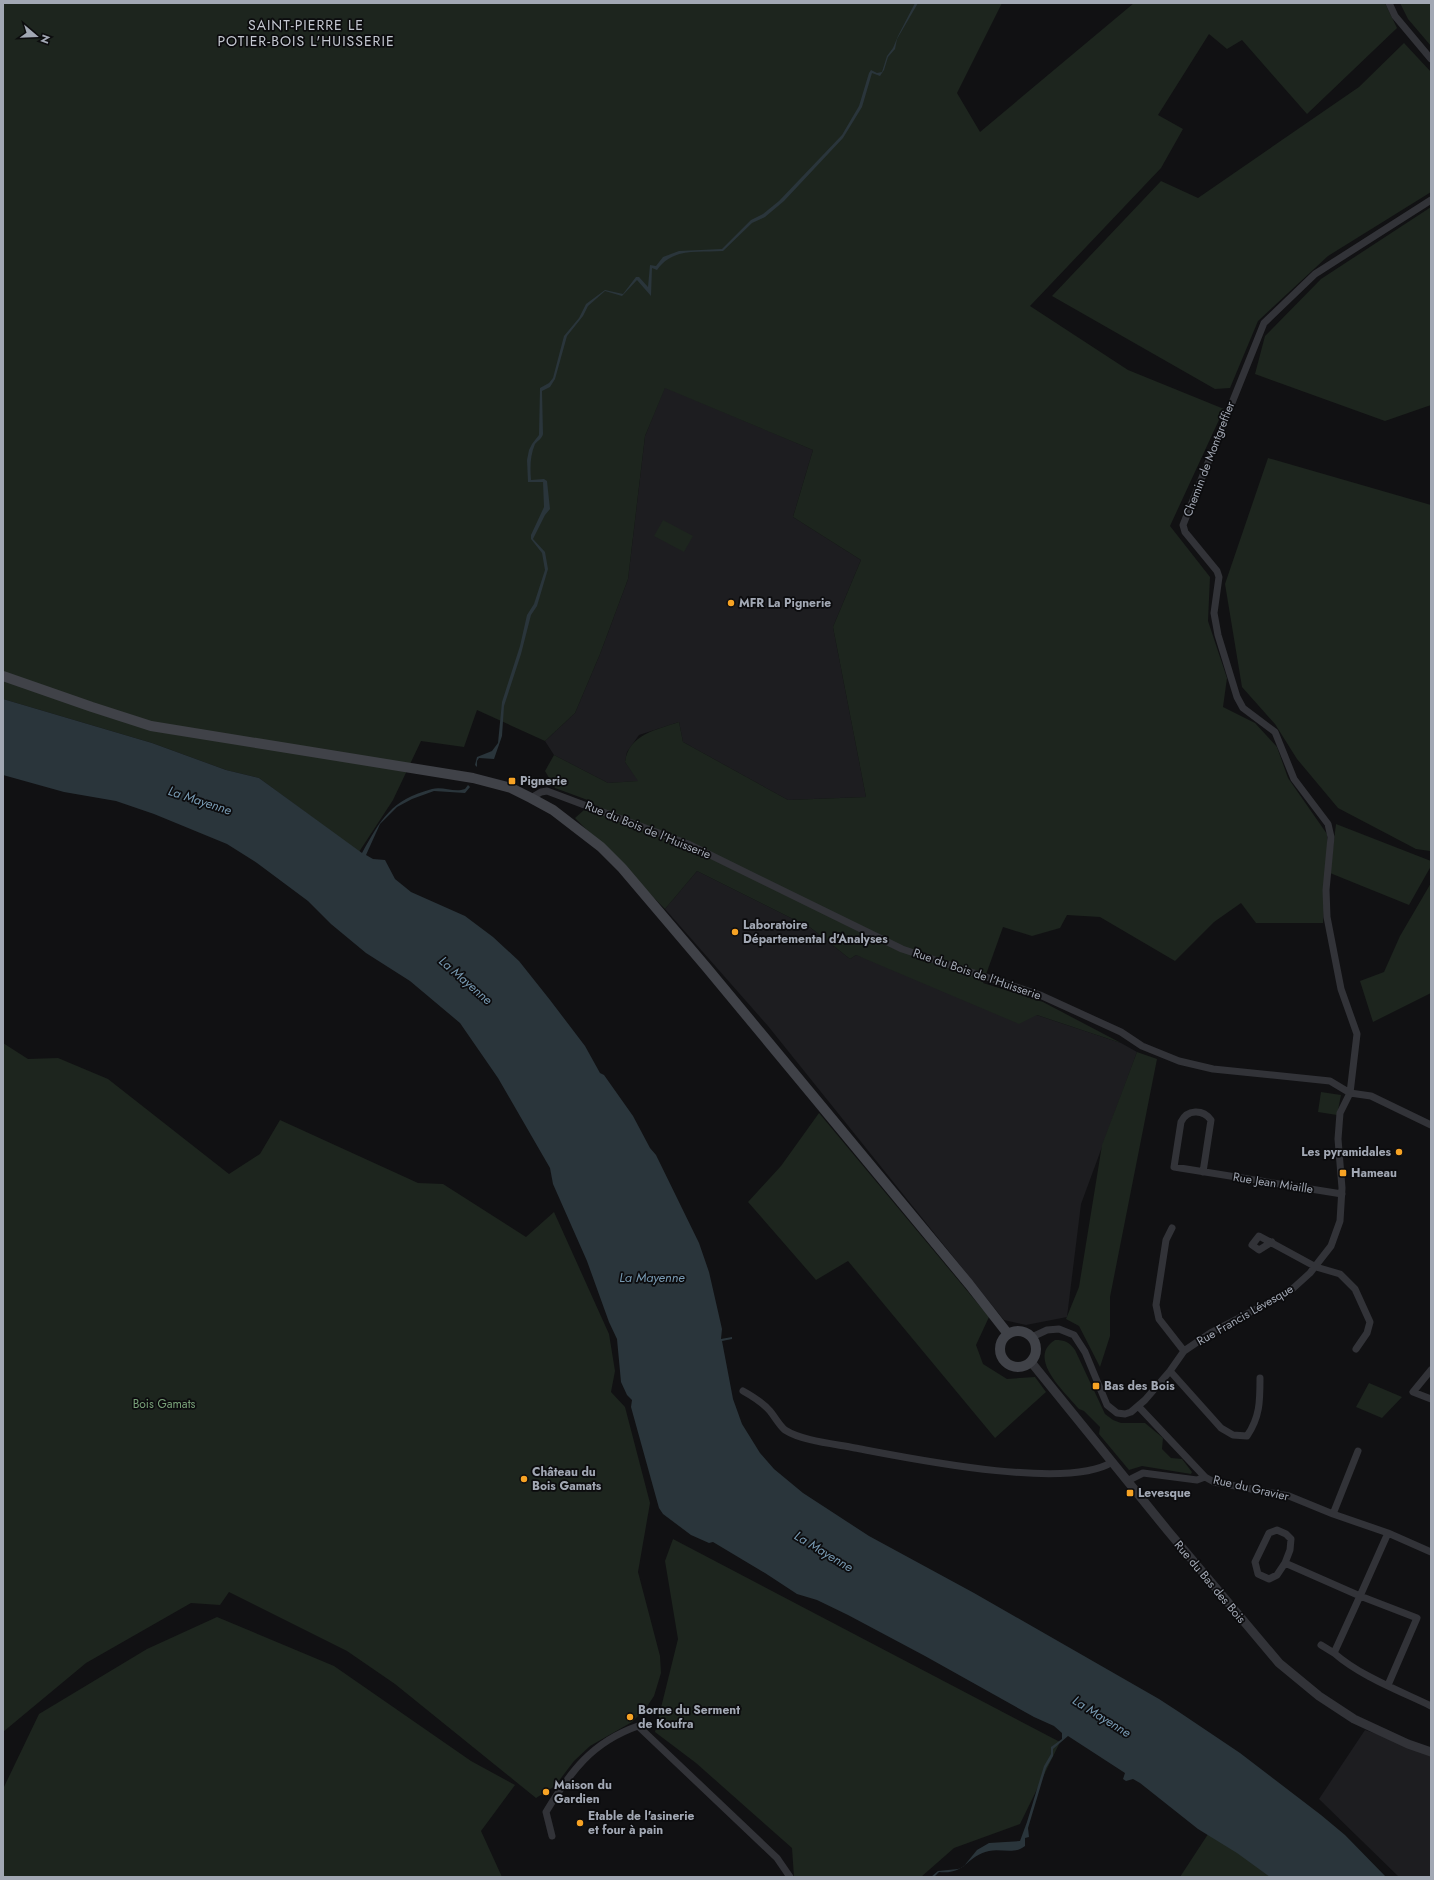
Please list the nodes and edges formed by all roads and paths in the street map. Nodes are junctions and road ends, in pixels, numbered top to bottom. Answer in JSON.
{"nodes":[{"id":1,"x":1389,"y":3,"type":"edge"},
{"id":2,"x":1431,"y":59,"type":"edge"},
{"id":3,"x":1431,"y":200,"type":"edge"},
{"id":4,"x":3,"y":676,"type":"edge"},
{"id":5,"x":531,"y":798,"type":"junction"},
{"id":6,"x":1350,"y":1093,"type":"junction"},
{"id":7,"x":1431,"y":1125,"type":"edge"},
{"id":8,"x":1203,"y":1172,"type":"junction"},
{"id":9,"x":1342,"y":1194,"type":"junction"},
{"id":10,"x":1172,"y":1228,"type":"dead end"},
{"id":11,"x":1272,"y":1242,"type":"dead end"},
{"id":12,"x":1316,"y":1267,"type":"junction"},
{"id":13,"x":1008,"y":1334,"type":"junction"},
{"id":14,"x":1032,"y":1337,"type":"junction"},
{"id":15,"x":1356,"y":1349,"type":"dead end"},
{"id":16,"x":1184,"y":1351,"type":"junction"},
{"id":17,"x":1031,"y":1362,"type":"junction"},
{"id":18,"x":1170,"y":1370,"type":"junction"},
{"id":19,"x":1431,"y":1370,"type":"edge"},
{"id":20,"x":1260,"y":1378,"type":"dead end"},
{"id":21,"x":743,"y":1391,"type":"dead end"},
{"id":22,"x":1431,"y":1399,"type":"edge"},
{"id":23,"x":1139,"y":1406,"type":"junction"},
{"id":24,"x":1358,"y":1451,"type":"dead end"},
{"id":25,"x":1112,"y":1462,"type":"junction"},
{"id":26,"x":1205,"y":1477,"type":"junction"},
{"id":27,"x":1127,"y":1481,"type":"junction"},
{"id":28,"x":1333,"y":1514,"type":"junction"},
{"id":29,"x":1388,"y":1533,"type":"junction"},
{"id":30,"x":1431,"y":1552,"type":"edge"},
{"id":31,"x":1285,"y":1563,"type":"junction"},
{"id":32,"x":1360,"y":1596,"type":"junction"},
{"id":33,"x":1321,"y":1645,"type":"dead end"},
{"id":34,"x":1334,"y":1653,"type":"junction"},
{"id":35,"x":1388,"y":1685,"type":"junction"},
{"id":36,"x":1431,"y":1706,"type":"edge"},
{"id":37,"x":1431,"y":1752,"type":"edge"},
{"id":38,"x":552,"y":1836,"type":"dead end"},
{"id":39,"x":790,"y":1877,"type":"edge"}],
"edges":[{"from":1,"to":2,"type":"street"},
{"from":3,"to":6,"type":"street","name":"Chemin de Montgreffier"},
{"from":4,"to":5,"type":"main road"},
{"from":5,"to":6,"type":"street","name":"Rue du Bois de l'Huisserie"},
{"from":5,"to":13,"type":"main road"},
{"from":6,"to":7,"type":"street","name":"Rue du Bois de l'Huisserie"},
{"from":6,"to":9,"type":"street","name":"Rue Francis Lévesque"},
{"from":8,"to":8,"type":"street","name":"Rue Jean Miaille"},
{"from":8,"to":9,"type":"street","name":"Rue Jean Miaille"},
{"from":9,"to":12,"type":"street","name":"Rue Francis Lévesque"},
{"from":10,"to":16,"type":"street"},
{"from":11,"to":12,"type":"street"},
{"from":12,"to":15,"type":"street"},
{"from":12,"to":16,"type":"street","name":"Rue Francis Lévesque"},
{"from":13,"to":14,"type":"main road"},
{"from":13,"to":17,"type":"main road"},
{"from":14,"to":17,"type":"main road"},
{"from":14,"to":23,"type":"street","name":"Rue Francis Lévesque"},
{"from":16,"to":18,"type":"street","name":"Rue Francis Lévesque"},
{"from":17,"to":25,"type":"street","name":"Rue du Bas des Bois"},
{"from":18,"to":20,"type":"street"},
{"from":18,"to":23,"type":"street","name":"Rue Francis Lévesque"},
{"from":19,"to":22,"type":"street"},
{"from":21,"to":25,"type":"street"},
{"from":23,"to":26,"type":"street","name":"Rue du Gravier"},
{"from":24,"to":28,"type":"street"},
{"from":25,"to":27,"type":"street","name":"Rue du Bas des Bois"},
{"from":26,"to":27,"type":"street"},
{"from":26,"to":28,"type":"street","name":"Rue du Gravier"},
{"from":27,"to":37,"type":"street","name":"Rue du Bas des Bois"},
{"from":28,"to":29,"type":"street","name":"Rue du Gravier"},
{"from":29,"to":30,"type":"street","name":"Rue du Gravier"},
{"from":29,"to":32,"type":"street"},
{"from":31,"to":31,"type":"street"},
{"from":31,"to":32,"type":"street"},
{"from":32,"to":34,"type":"street"},
{"from":32,"to":35,"type":"street"},
{"from":33,"to":34,"type":"street"},
{"from":34,"to":35,"type":"street"},
{"from":35,"to":36,"type":"street"},
{"from":38,"to":39,"type":"street"}]}
